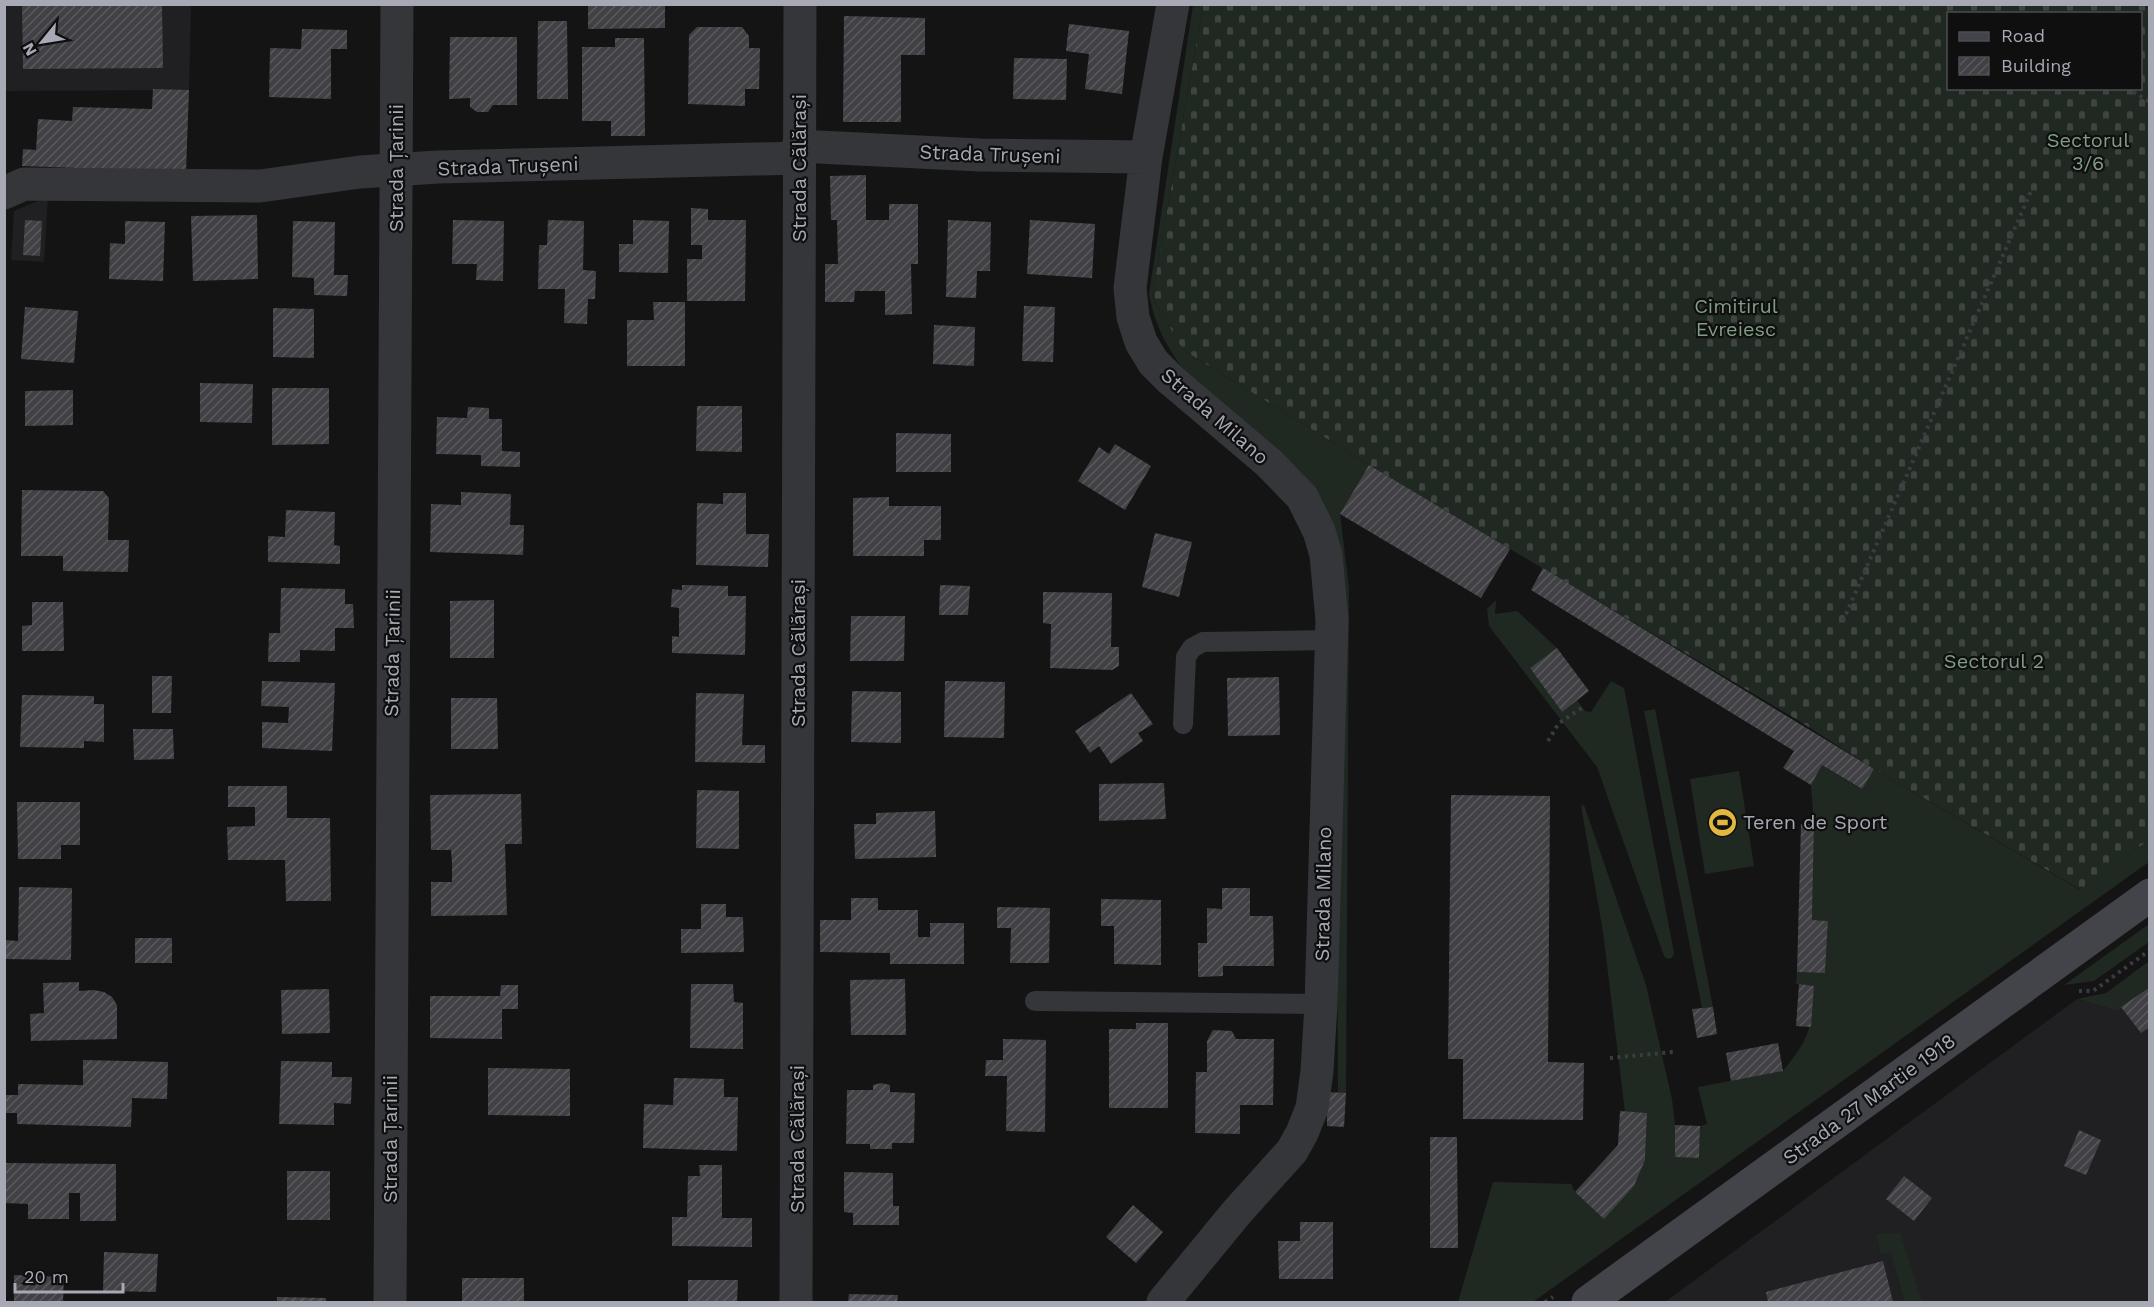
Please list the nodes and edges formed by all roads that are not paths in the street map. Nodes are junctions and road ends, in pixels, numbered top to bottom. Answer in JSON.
{"nodes":[{"id":1,"x":397,"y":4,"type":"edge"},
{"id":2,"x":800,"y":4,"type":"edge"},
{"id":3,"x":1173,"y":4,"type":"edge"},
{"id":4,"x":798,"y":152,"type":"junction"},
{"id":5,"x":1146,"y":158,"type":"junction"},
{"id":6,"x":397,"y":171,"type":"junction"},
{"id":7,"x":4,"y":193,"type":"edge"},
{"id":8,"x":1331,"y":640,"type":"junction"},
{"id":9,"x":1183,"y":724,"type":"dead end"},
{"id":10,"x":2150,"y":895,"type":"edge"},
{"id":11,"x":1035,"y":1001,"type":"dead end"},
{"id":12,"x":1321,"y":1004,"type":"junction"},
{"id":13,"x":390,"y":1302,"type":"edge"},
{"id":14,"x":796,"y":1302,"type":"edge"},
{"id":15,"x":1163,"y":1302,"type":"edge"},
{"id":16,"x":1588,"y":1302,"type":"edge"}],
"edges":[{"from":1,"to":6,"type":"street","name":"Strada Țarinii"},
{"from":2,"to":4,"type":"street","name":"Strada Călărași"},
{"from":3,"to":5,"type":"street","name":"Strada Milano"},
{"from":4,"to":5,"type":"street","name":"Strada Trușeni"},
{"from":4,"to":6,"type":"street","name":"Strada Trușeni"},
{"from":4,"to":14,"type":"street","name":"Strada Călărași"},
{"from":5,"to":8,"type":"street","name":"Strada Milano"},
{"from":6,"to":7,"type":"street","name":"Strada Trușeni"},
{"from":6,"to":13,"type":"street","name":"Strada Țarinii"},
{"from":8,"to":9,"type":"lane"},
{"from":8,"to":12,"type":"street","name":"Strada Milano"},
{"from":10,"to":16,"type":"main road","name":"Strada 27 Martie 1918"},
{"from":11,"to":12,"type":"lane"},
{"from":12,"to":15,"type":"street","name":"Strada Milano"}]}
